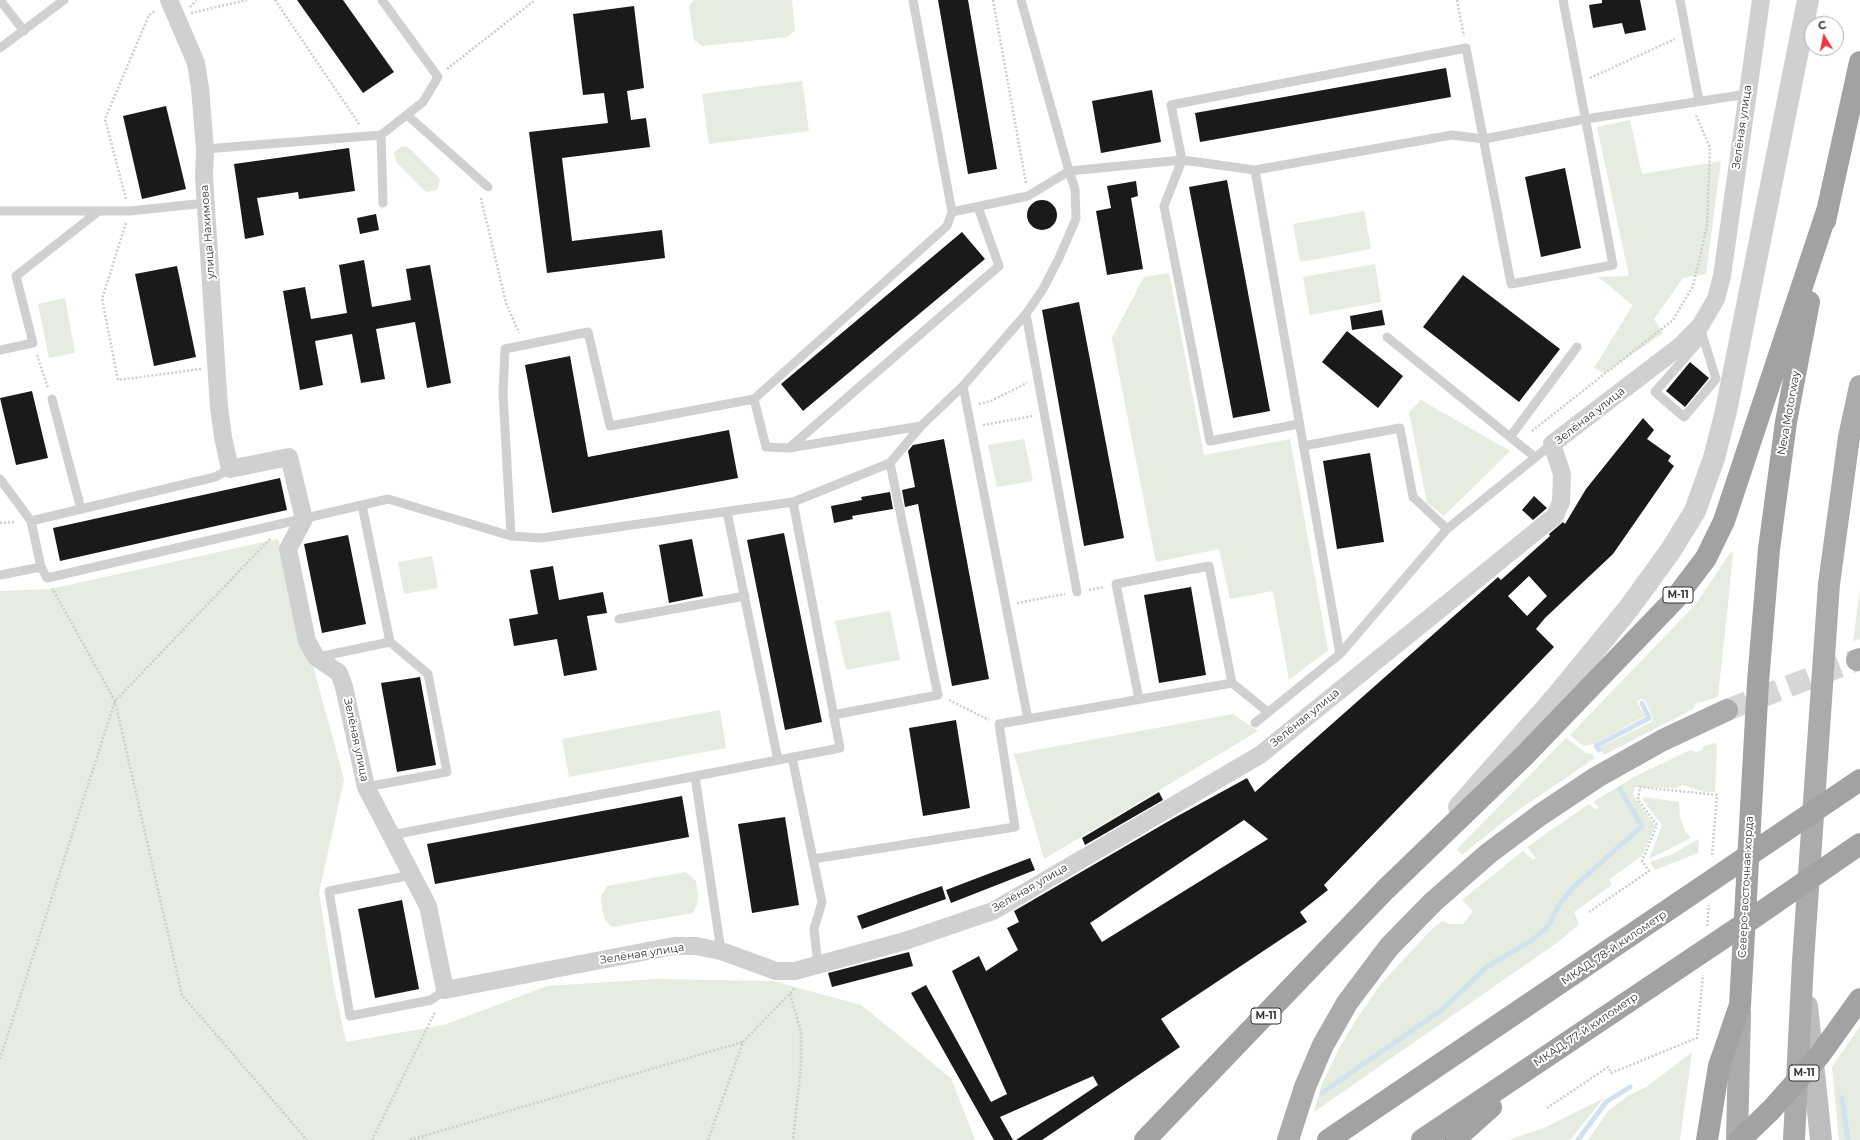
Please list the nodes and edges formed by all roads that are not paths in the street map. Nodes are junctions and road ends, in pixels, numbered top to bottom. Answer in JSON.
{"nodes":[{"id":1,"x":0,"y":0,"type":"edge"},
{"id":2,"x":64,"y":0,"type":"edge"},
{"id":3,"x":382,"y":0,"type":"edge"},
{"id":4,"x":913,"y":0,"type":"edge"},
{"id":5,"x":1021,"y":0,"type":"edge"},
{"id":6,"x":1563,"y":0,"type":"edge"},
{"id":7,"x":1680,"y":0,"type":"edge"},
{"id":8,"x":1761,"y":0,"type":"edge"},
{"id":9,"x":1808,"y":0,"type":"edge"},
{"id":10,"x":162,"y":5,"type":"edge"},
{"id":11,"x":24,"y":31,"type":"junction"},
{"id":12,"x":0,"y":48,"type":"edge"},
{"id":13,"x":1860,"y":62,"type":"edge"},
{"id":14,"x":1747,"y":94,"type":"junction"},
{"id":15,"x":1695,"y":102,"type":"junction"},
{"id":16,"x":407,"y":115,"type":"junction"},
{"id":17,"x":1586,"y":119,"type":"junction"},
{"id":18,"x":381,"y":135,"type":"junction"},
{"id":19,"x":1484,"y":139,"type":"junction"},
{"id":20,"x":205,"y":149,"type":"junction"},
{"id":21,"x":1182,"y":160,"type":"junction"},
{"id":22,"x":1254,"y":170,"type":"junction"},
{"id":23,"x":1069,"y":171,"type":"junction"},
{"id":24,"x":485,"y":184,"type":"road end"},
{"id":25,"x":206,"y":203,"type":"junction"},
{"id":26,"x":383,"y":203,"type":"dead end"},
{"id":27,"x":978,"y":207,"type":"junction"},
{"id":28,"x":1828,"y":208,"type":"junction"},
{"id":29,"x":0,"y":211,"type":"edge"},
{"id":30,"x":99,"y":211,"type":"junction"},
{"id":31,"x":952,"y":212,"type":"junction"},
{"id":32,"x":1026,"y":314,"type":"junction"},
{"id":33,"x":1702,"y":332,"type":"junction"},
{"id":34,"x":1387,"y":337,"type":"dead end"},
{"id":35,"x":1577,"y":347,"type":"dead end"},
{"id":36,"x":0,"y":350,"type":"edge"},
{"id":37,"x":962,"y":386,"type":"junction"},
{"id":38,"x":1860,"y":386,"type":"edge"},
{"id":39,"x":52,"y":399,"type":"road end"},
{"id":40,"x":754,"y":399,"type":"junction"},
{"id":41,"x":1299,"y":424,"type":"junction"},
{"id":42,"x":921,"y":426,"type":"junction"},
{"id":43,"x":1514,"y":440,"type":"junction"},
{"id":44,"x":1552,"y":444,"type":"junction"},
{"id":45,"x":1303,"y":446,"type":"junction"},
{"id":46,"x":789,"y":448,"type":"junction"},
{"id":47,"x":1535,"y":457,"type":"junction"},
{"id":48,"x":890,"y":463,"type":"junction"},
{"id":49,"x":230,"y":469,"type":"junction"},
{"id":50,"x":0,"y":479,"type":"edge"},
{"id":51,"x":793,"y":502,"type":"junction"},
{"id":52,"x":362,"y":505,"type":"junction"},
{"id":53,"x":82,"y":509,"type":"junction"},
{"id":54,"x":727,"y":512,"type":"junction"},
{"id":55,"x":304,"y":519,"type":"junction"},
{"id":56,"x":31,"y":521,"type":"junction"},
{"id":57,"x":1448,"y":530,"type":"junction"},
{"id":58,"x":511,"y":536,"type":"junction"},
{"id":59,"x":41,"y":567,"type":"junction"},
{"id":60,"x":0,"y":575,"type":"edge"},
{"id":61,"x":1077,"y":592,"type":"road end"},
{"id":62,"x":745,"y":596,"type":"junction"},
{"id":63,"x":619,"y":619,"type":"dead end"},
{"id":64,"x":390,"y":642,"type":"junction"},
{"id":65,"x":1340,"y":654,"type":"junction"},
{"id":66,"x":316,"y":657,"type":"junction"},
{"id":67,"x":1232,"y":683,"type":"junction"},
{"id":68,"x":1139,"y":699,"type":"junction"},
{"id":69,"x":1727,"y":710,"type":"tunnel mouth"},
{"id":70,"x":1268,"y":712,"type":"junction"},
{"id":71,"x":834,"y":715,"type":"junction"},
{"id":72,"x":1028,"y":719,"type":"junction"},
{"id":73,"x":1255,"y":723,"type":"dead end"},
{"id":74,"x":792,"y":757,"type":"junction"},
{"id":75,"x":778,"y":760,"type":"junction"},
{"id":76,"x":1753,"y":769,"type":"joint"},
{"id":77,"x":695,"y":776,"type":"junction"},
{"id":78,"x":1860,"y":780,"type":"edge"},
{"id":79,"x":366,"y":787,"type":"junction"},
{"id":80,"x":392,"y":835,"type":"junction"},
{"id":81,"x":1860,"y":844,"type":"edge"},
{"id":82,"x":813,"y":859,"type":"junction"},
{"id":83,"x":412,"y":875,"type":"junction"},
{"id":84,"x":1385,"y":890,"type":"junction"},
{"id":85,"x":721,"y":951,"type":"junction"},
{"id":86,"x":1803,"y":961,"type":"junction"},
{"id":87,"x":818,"y":965,"type":"junction"},
{"id":88,"x":445,"y":990,"type":"junction"},
{"id":89,"x":1860,"y":999,"type":"edge"},
{"id":90,"x":1740,"y":1005,"type":"junction"},
{"id":91,"x":1560,"y":1047,"type":"junction"},
{"id":92,"x":1145,"y":1140,"type":"edge"},
{"id":93,"x":1288,"y":1140,"type":"edge"},
{"id":94,"x":1328,"y":1140,"type":"edge"},
{"id":95,"x":1422,"y":1140,"type":"edge"},
{"id":96,"x":1454,"y":1140,"type":"edge"},
{"id":97,"x":1707,"y":1140,"type":"edge"},
{"id":98,"x":1738,"y":1140,"type":"edge"},
{"id":99,"x":1794,"y":1140,"type":"edge"},
{"id":100,"x":1821,"y":1140,"type":"edge"}],
"edges":[{"from":1,"to":11,"type":"lane"},
{"from":2,"to":11,"type":"lane"},
{"from":3,"to":16,"type":"lane"},
{"from":4,"to":31,"type":"lane"},
{"from":5,"to":23,"type":"lane"},
{"from":6,"to":17,"type":"lane"},
{"from":7,"to":15,"type":"lane"},
{"from":8,"to":14,"type":"street","name":"Зелёная улица"},
{"from":9,"to":84,"type":"street","number":"М-11"},
{"from":10,"to":20,"type":"street","name":"улица Нахимова"},
{"from":11,"to":12,"type":"lane"},
{"from":13,"to":28,"type":"highway","name":"Neva Motorway","number":"М-11"},
{"from":14,"to":15,"type":"lane"},
{"from":14,"to":33,"type":"street","name":"Зелёная улица"},
{"from":15,"to":17,"type":"lane"},
{"from":16,"to":18,"type":"lane"},
{"from":16,"to":24,"type":"lane"},
{"from":17,"to":19,"type":"lane"},
{"from":17,"to":19,"type":"lane"},
{"from":18,"to":20,"type":"lane"},
{"from":18,"to":26,"type":"lane"},
{"from":19,"to":21,"type":"lane"},
{"from":19,"to":22,"type":"lane"},
{"from":20,"to":25,"type":"street","name":"улица Нахимова"},
{"from":21,"to":22,"type":"lane"},
{"from":21,"to":23,"type":"lane"},
{"from":21,"to":41,"type":"lane"},
{"from":22,"to":41,"type":"lane"},
{"from":23,"to":27,"type":"lane"},
{"from":23,"to":32,"type":"lane"},
{"from":25,"to":30,"type":"lane"},
{"from":25,"to":49,"type":"street","name":"улица Нахимова"},
{"from":27,"to":31,"type":"lane"},
{"from":27,"to":46,"type":"lane"},
{"from":28,"to":76,"type":"highway","name":"Neva Motorway","number":"М-11"},
{"from":28,"to":84,"type":"highway","number":"М-11"},
{"from":29,"to":30,"type":"lane"},
{"from":30,"to":36,"type":"lane"},
{"from":31,"to":40,"type":"lane"},
{"from":32,"to":37,"type":"lane"},
{"from":32,"to":61,"type":"lane"},
{"from":33,"to":33,"type":"lane"},
{"from":33,"to":44,"type":"street","name":"Зелёная улица"},
{"from":34,"to":43,"type":"lane"},
{"from":35,"to":43,"type":"lane"},
{"from":37,"to":42,"type":"lane"},
{"from":37,"to":72,"type":"lane"},
{"from":38,"to":86,"type":"main road"},
{"from":39,"to":53,"type":"lane"},
{"from":40,"to":46,"type":"lane"},
{"from":40,"to":58,"type":"lane"},
{"from":41,"to":45,"type":"lane"},
{"from":42,"to":46,"type":"lane"},
{"from":42,"to":48,"type":"lane"},
{"from":43,"to":47,"type":"lane"},
{"from":44,"to":47,"type":"lane"},
{"from":44,"to":87,"type":"street","name":"Зелёная улица"},
{"from":45,"to":57,"type":"lane"},
{"from":45,"to":65,"type":"lane"},
{"from":47,"to":57,"type":"lane"},
{"from":48,"to":51,"type":"lane"},
{"from":48,"to":71,"type":"lane"},
{"from":49,"to":53,"type":"lane"},
{"from":49,"to":55,"type":"street"},
{"from":50,"to":56,"type":"lane"},
{"from":51,"to":54,"type":"lane"},
{"from":51,"to":71,"type":"lane"},
{"from":52,"to":55,"type":"lane"},
{"from":52,"to":58,"type":"lane"},
{"from":52,"to":64,"type":"lane"},
{"from":53,"to":56,"type":"lane"},
{"from":54,"to":58,"type":"lane"},
{"from":54,"to":62,"type":"lane"},
{"from":55,"to":59,"type":"lane"},
{"from":55,"to":66,"type":"street","name":"Зелёная улица"},
{"from":56,"to":59,"type":"lane"},
{"from":57,"to":65,"type":"lane"},
{"from":59,"to":60,"type":"lane"},
{"from":62,"to":63,"type":"lane"},
{"from":62,"to":75,"type":"lane"},
{"from":64,"to":66,"type":"lane"},
{"from":64,"to":79,"type":"lane"},
{"from":65,"to":70,"type":"lane"},
{"from":66,"to":79,"type":"street","name":"Зелёная улица"},
{"from":67,"to":68,"type":"lane"},
{"from":67,"to":68,"type":"lane"},
{"from":67,"to":70,"type":"lane"},
{"from":68,"to":72,"type":"lane"},
{"from":69,"to":93,"type":"main road"},
{"from":70,"to":73,"type":"lane"},
{"from":71,"to":74,"type":"lane"},
{"from":72,"to":82,"type":"lane"},
{"from":74,"to":75,"type":"lane"},
{"from":74,"to":82,"type":"lane"},
{"from":75,"to":77,"type":"lane"},
{"from":76,"to":90,"type":"highway","name":"Северо-восточная хорда","number":"М-11"},
{"from":77,"to":80,"type":"lane"},
{"from":77,"to":85,"type":"lane"},
{"from":78,"to":94,"type":"highway","name":"МКАД, 78-й километр"},
{"from":79,"to":80,"type":"street","name":"Зелёная улица"},
{"from":80,"to":83,"type":"street","name":"Зелёная улица"},
{"from":81,"to":91,"type":"highway","name":"МКАД, 77-й километр"},
{"from":82,"to":87,"type":"lane"},
{"from":83,"to":88,"type":"street","name":"Зелёная улица"},
{"from":83,"to":88,"type":"lane"},
{"from":84,"to":92,"type":"highway","number":"М-11"},
{"from":85,"to":87,"type":"street","name":"Зелёная улица"},
{"from":85,"to":88,"type":"street","name":"Зелёная улица"},
{"from":86,"to":99,"type":"main road"},
{"from":86,"to":100,"type":"main road"},
{"from":89,"to":98,"type":"highway","number":"М-11"},
{"from":90,"to":97,"type":"highway","number":"М-11"},
{"from":90,"to":98,"type":"main road"},
{"from":91,"to":95,"type":"highway","name":"МКАД, 77-й километр"},
{"from":91,"to":96,"type":"highway"}]}
